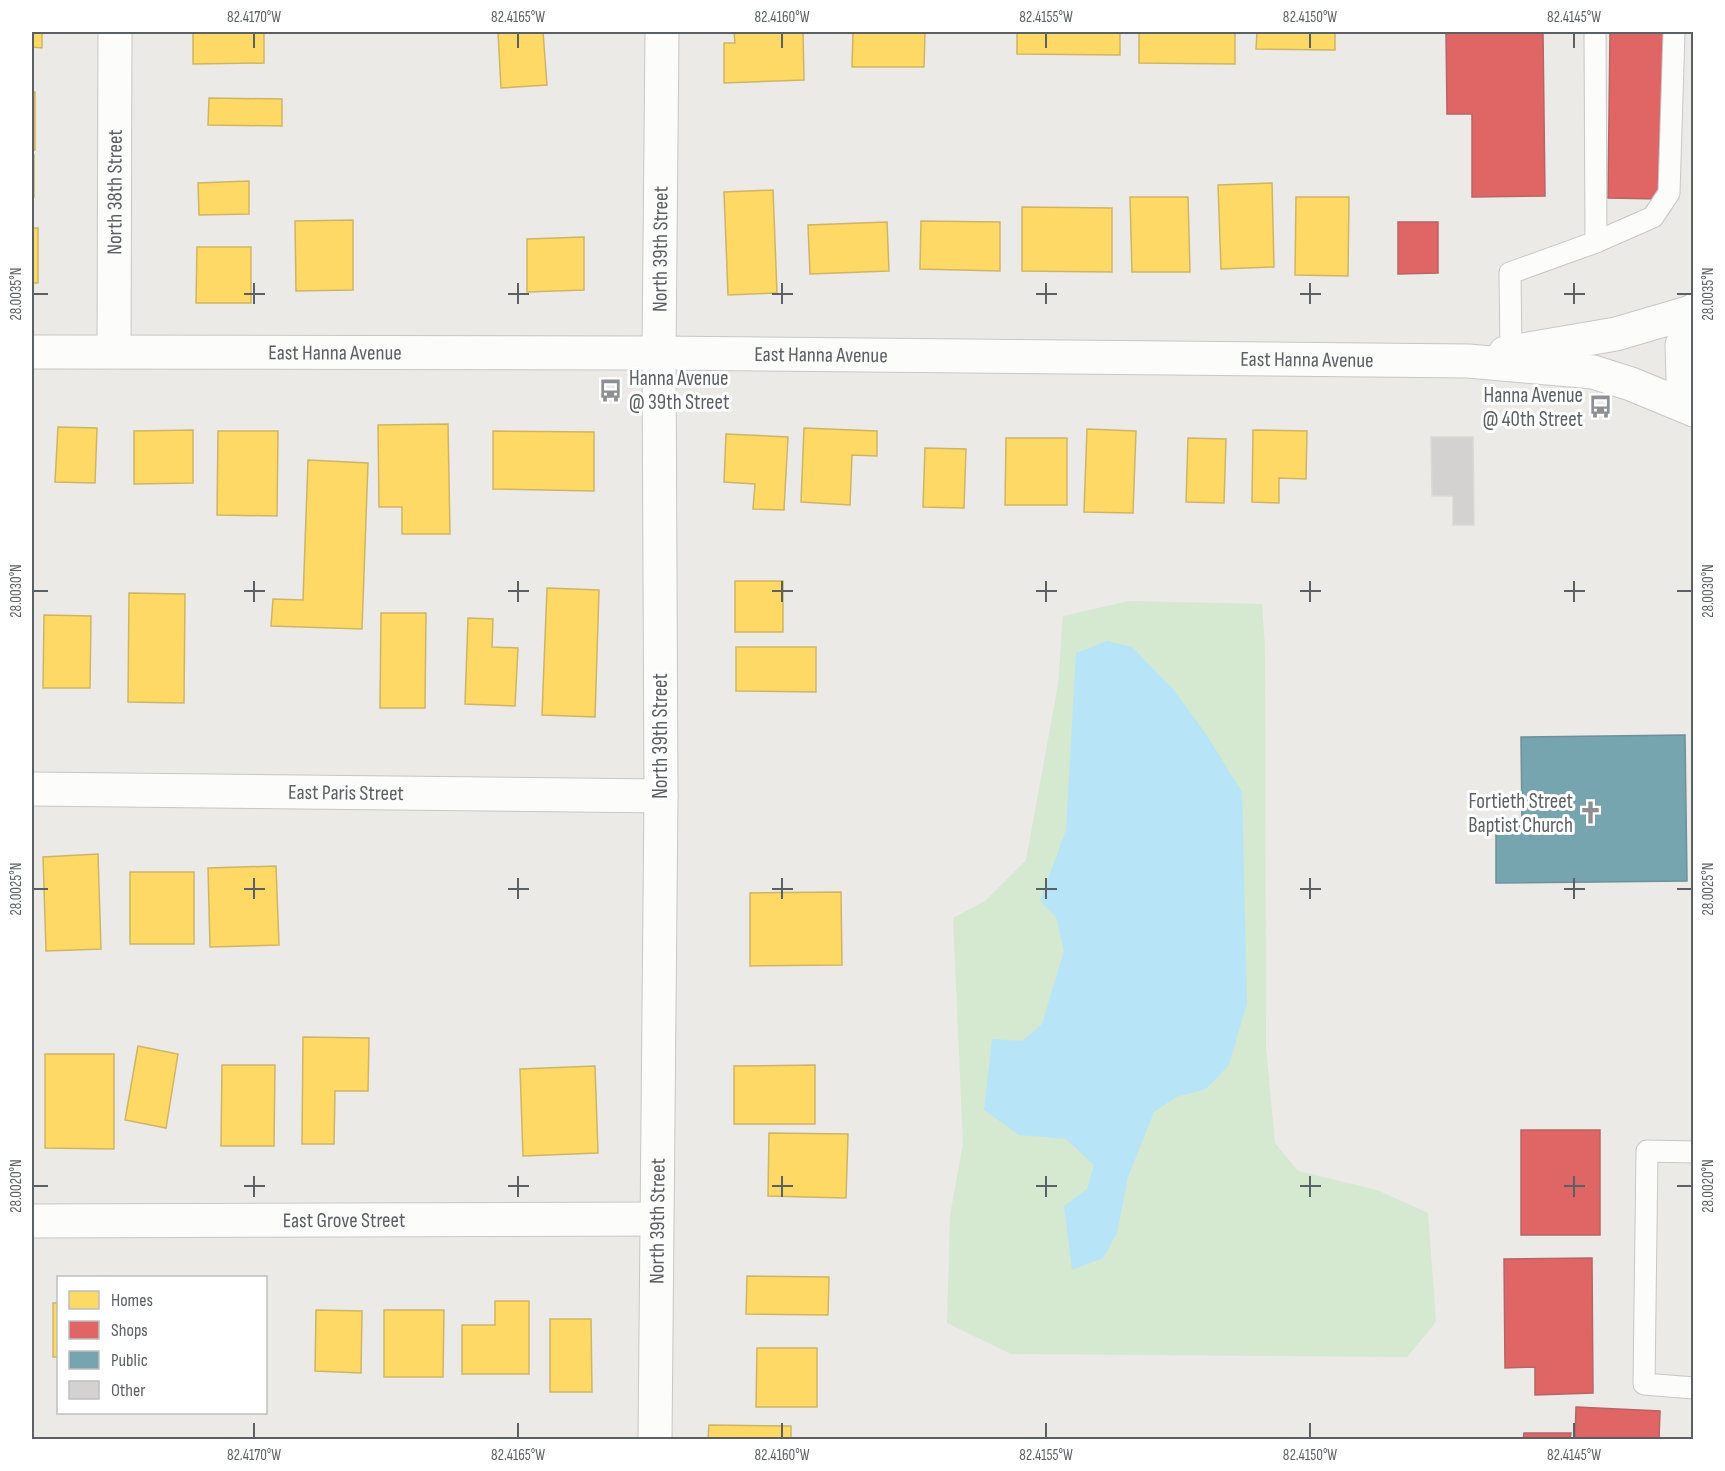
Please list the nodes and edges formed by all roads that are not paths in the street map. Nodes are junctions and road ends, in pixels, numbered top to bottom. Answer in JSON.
{"nodes":[{"id":1,"x":115,"y":32,"type":"edge"},
{"id":2,"x":662,"y":32,"type":"edge"},
{"id":3,"x":1595,"y":32,"type":"edge"},
{"id":4,"x":1674,"y":32,"type":"edge"},
{"id":5,"x":1676,"y":64,"type":"edge"},
{"id":6,"x":1596,"y":242,"type":"junction"},
{"id":7,"x":1693,"y":311,"type":"edge"},
{"id":8,"x":114,"y":351,"type":"junction"},
{"id":9,"x":32,"y":352,"type":"edge"},
{"id":10,"x":1511,"y":352,"type":"junction"},
{"id":11,"x":659,"y":353,"type":"junction"},
{"id":12,"x":1468,"y":360,"type":"junction"},
{"id":13,"x":1694,"y":410,"type":"edge"},
{"id":14,"x":32,"y":789,"type":"edge"},
{"id":15,"x":661,"y":796,"type":"junction"},
{"id":16,"x":1694,"y":1152,"type":"edge"},
{"id":17,"x":656,"y":1219,"type":"junction"},
{"id":18,"x":32,"y":1221,"type":"edge"},
{"id":19,"x":1694,"y":1388,"type":"edge"},
{"id":20,"x":655,"y":1440,"type":"edge"}],
"edges":[{"from":1,"to":8,"type":"street","name":"North 38th Street"},
{"from":2,"to":11,"type":"street","name":"North 39th Street"},
{"from":3,"to":6,"type":"lane"},
{"from":4,"to":5,"type":"lane"},
{"from":5,"to":6,"type":"lane"},
{"from":6,"to":10,"type":"lane"},
{"from":7,"to":10,"type":"street","name":"East Hanna Avenue"},
{"from":7,"to":13,"type":"street"},
{"from":8,"to":9,"type":"street","name":"East Hanna Avenue"},
{"from":8,"to":11,"type":"street","name":"East Hanna Avenue"},
{"from":10,"to":12,"type":"street","name":"East Hanna Avenue"},
{"from":11,"to":12,"type":"street","name":"East Hanna Avenue"},
{"from":11,"to":15,"type":"street","name":"North 39th Street"},
{"from":12,"to":13,"type":"street","name":"East Hanna Avenue"},
{"from":14,"to":15,"type":"street","name":"East Paris Street"},
{"from":15,"to":17,"type":"street","name":"North 39th Street"},
{"from":16,"to":19,"type":"lane"},
{"from":17,"to":18,"type":"street","name":"East Grove Street"},
{"from":17,"to":20,"type":"street","name":"North 39th Street"}]}
